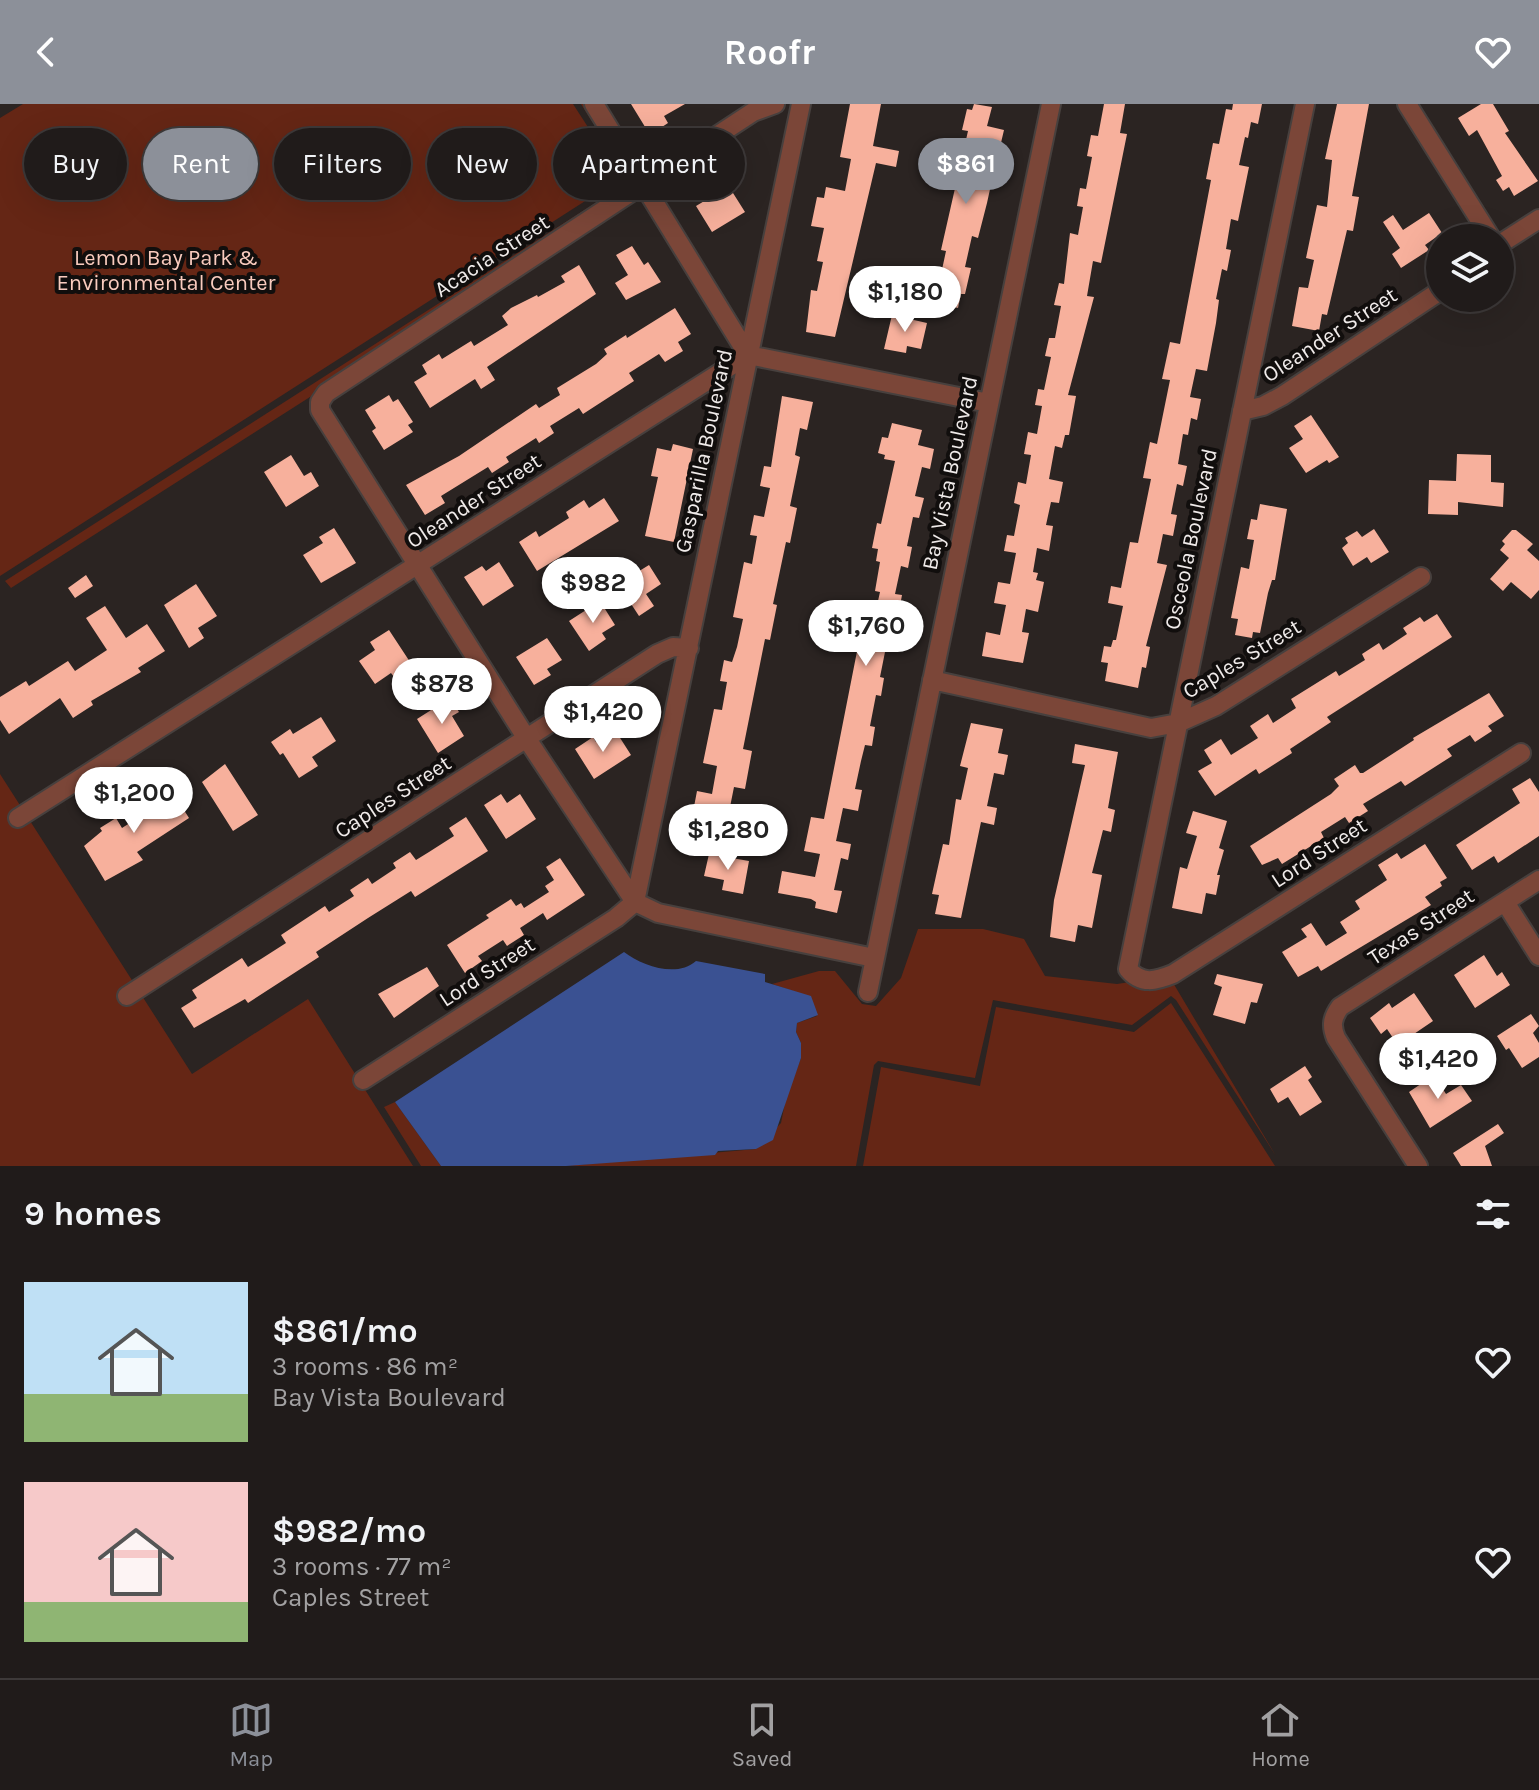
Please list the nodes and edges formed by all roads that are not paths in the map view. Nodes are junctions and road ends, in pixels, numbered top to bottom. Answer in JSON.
{"nodes":[{"id":1,"x":594,"y":104,"type":"edge"},
{"id":2,"x":775,"y":104,"type":"edge"},
{"id":3,"x":799,"y":104,"type":"edge"},
{"id":4,"x":1051,"y":104,"type":"edge"},
{"id":5,"x":1305,"y":104,"type":"edge"},
{"id":6,"x":1407,"y":104,"type":"edge"},
{"id":7,"x":609,"y":128,"type":"edge"},
{"id":8,"x":729,"y":128,"type":"edge"},
{"id":9,"x":621,"y":200,"type":"edge"},
{"id":10,"x":653,"y":200,"type":"edge"},
{"id":11,"x":1539,"y":219,"type":"edge"},
{"id":12,"x":1482,"y":224,"type":"edge"},
{"id":13,"x":1514,"y":235,"type":"edge"},
{"id":14,"x":1426,"y":300,"type":"edge"},
{"id":15,"x":748,"y":355,"type":"junction"},
{"id":16,"x":989,"y":403,"type":"junction"},
{"id":17,"x":1242,"y":411,"type":"junction"},
{"id":18,"x":417,"y":566,"type":"junction"},
{"id":19,"x":1421,"y":577,"type":"dead end"},
{"id":20,"x":689,"y":648,"type":"junction"},
{"id":21,"x":932,"y":680,"type":"junction"},
{"id":22,"x":1178,"y":723,"type":"junction"},
{"id":23,"x":527,"y":739,"type":"junction"},
{"id":24,"x":1521,"y":753,"type":"dead end"},
{"id":25,"x":18,"y":818,"type":"dead end"},
{"id":26,"x":1539,"y":880,"type":"edge"},
{"id":27,"x":635,"y":902,"type":"junction"},
{"id":28,"x":1505,"y":902,"type":"junction"},
{"id":29,"x":1539,"y":956,"type":"edge"},
{"id":30,"x":874,"y":958,"type":"junction"},
{"id":31,"x":1139,"y":979,"type":"joint"},
{"id":32,"x":868,"y":992,"type":"dead end"},
{"id":33,"x":127,"y":996,"type":"dead end"},
{"id":34,"x":363,"y":1080,"type":"dead end"},
{"id":35,"x":1418,"y":1166,"type":"edge"}],
"edges":[{"from":1,"to":7,"type":"street"},
{"from":2,"to":8,"type":"street","name":"Acacia Street"},
{"from":3,"to":15,"type":"street","name":"Gasparilla Boulevard"},
{"from":4,"to":16,"type":"street","name":"Bay Vista Boulevard"},
{"from":5,"to":17,"type":"street","name":"Osceola Boulevard"},
{"from":6,"to":12,"type":"street"},
{"from":9,"to":18,"type":"street","name":"Acacia Street"},
{"from":10,"to":15,"type":"street"},
{"from":11,"to":13,"type":"street"},
{"from":14,"to":17,"type":"street","name":"Oleander Street"},
{"from":15,"to":16,"type":"street"},
{"from":15,"to":18,"type":"street","name":"Oleander Street"},
{"from":15,"to":20,"type":"street","name":"Gasparilla Boulevard"},
{"from":16,"to":21,"type":"street","name":"Bay Vista Boulevard"},
{"from":17,"to":22,"type":"street","name":"Osceola Boulevard"},
{"from":18,"to":23,"type":"street"},
{"from":18,"to":25,"type":"street","name":"Oleander Street"},
{"from":19,"to":22,"type":"street","name":"Caples Street"},
{"from":20,"to":23,"type":"street","name":"Caples Street"},
{"from":20,"to":27,"type":"street","name":"Gasparilla Boulevard"},
{"from":21,"to":22,"type":"street","name":"Caples Street"},
{"from":21,"to":30,"type":"street","name":"Bay Vista Boulevard"},
{"from":22,"to":31,"type":"street","name":"Osceola Boulevard"},
{"from":23,"to":27,"type":"street"},
{"from":23,"to":33,"type":"street","name":"Caples Street"},
{"from":24,"to":31,"type":"street","name":"Lord Street"},
{"from":26,"to":28,"type":"street","name":"Texas Street"},
{"from":27,"to":30,"type":"street"},
{"from":27,"to":34,"type":"street","name":"Lord Street"},
{"from":28,"to":29,"type":"street"},
{"from":28,"to":35,"type":"street","name":"Texas Street"},
{"from":30,"to":32,"type":"street","name":"Bay Vista Boulevard"}]}
